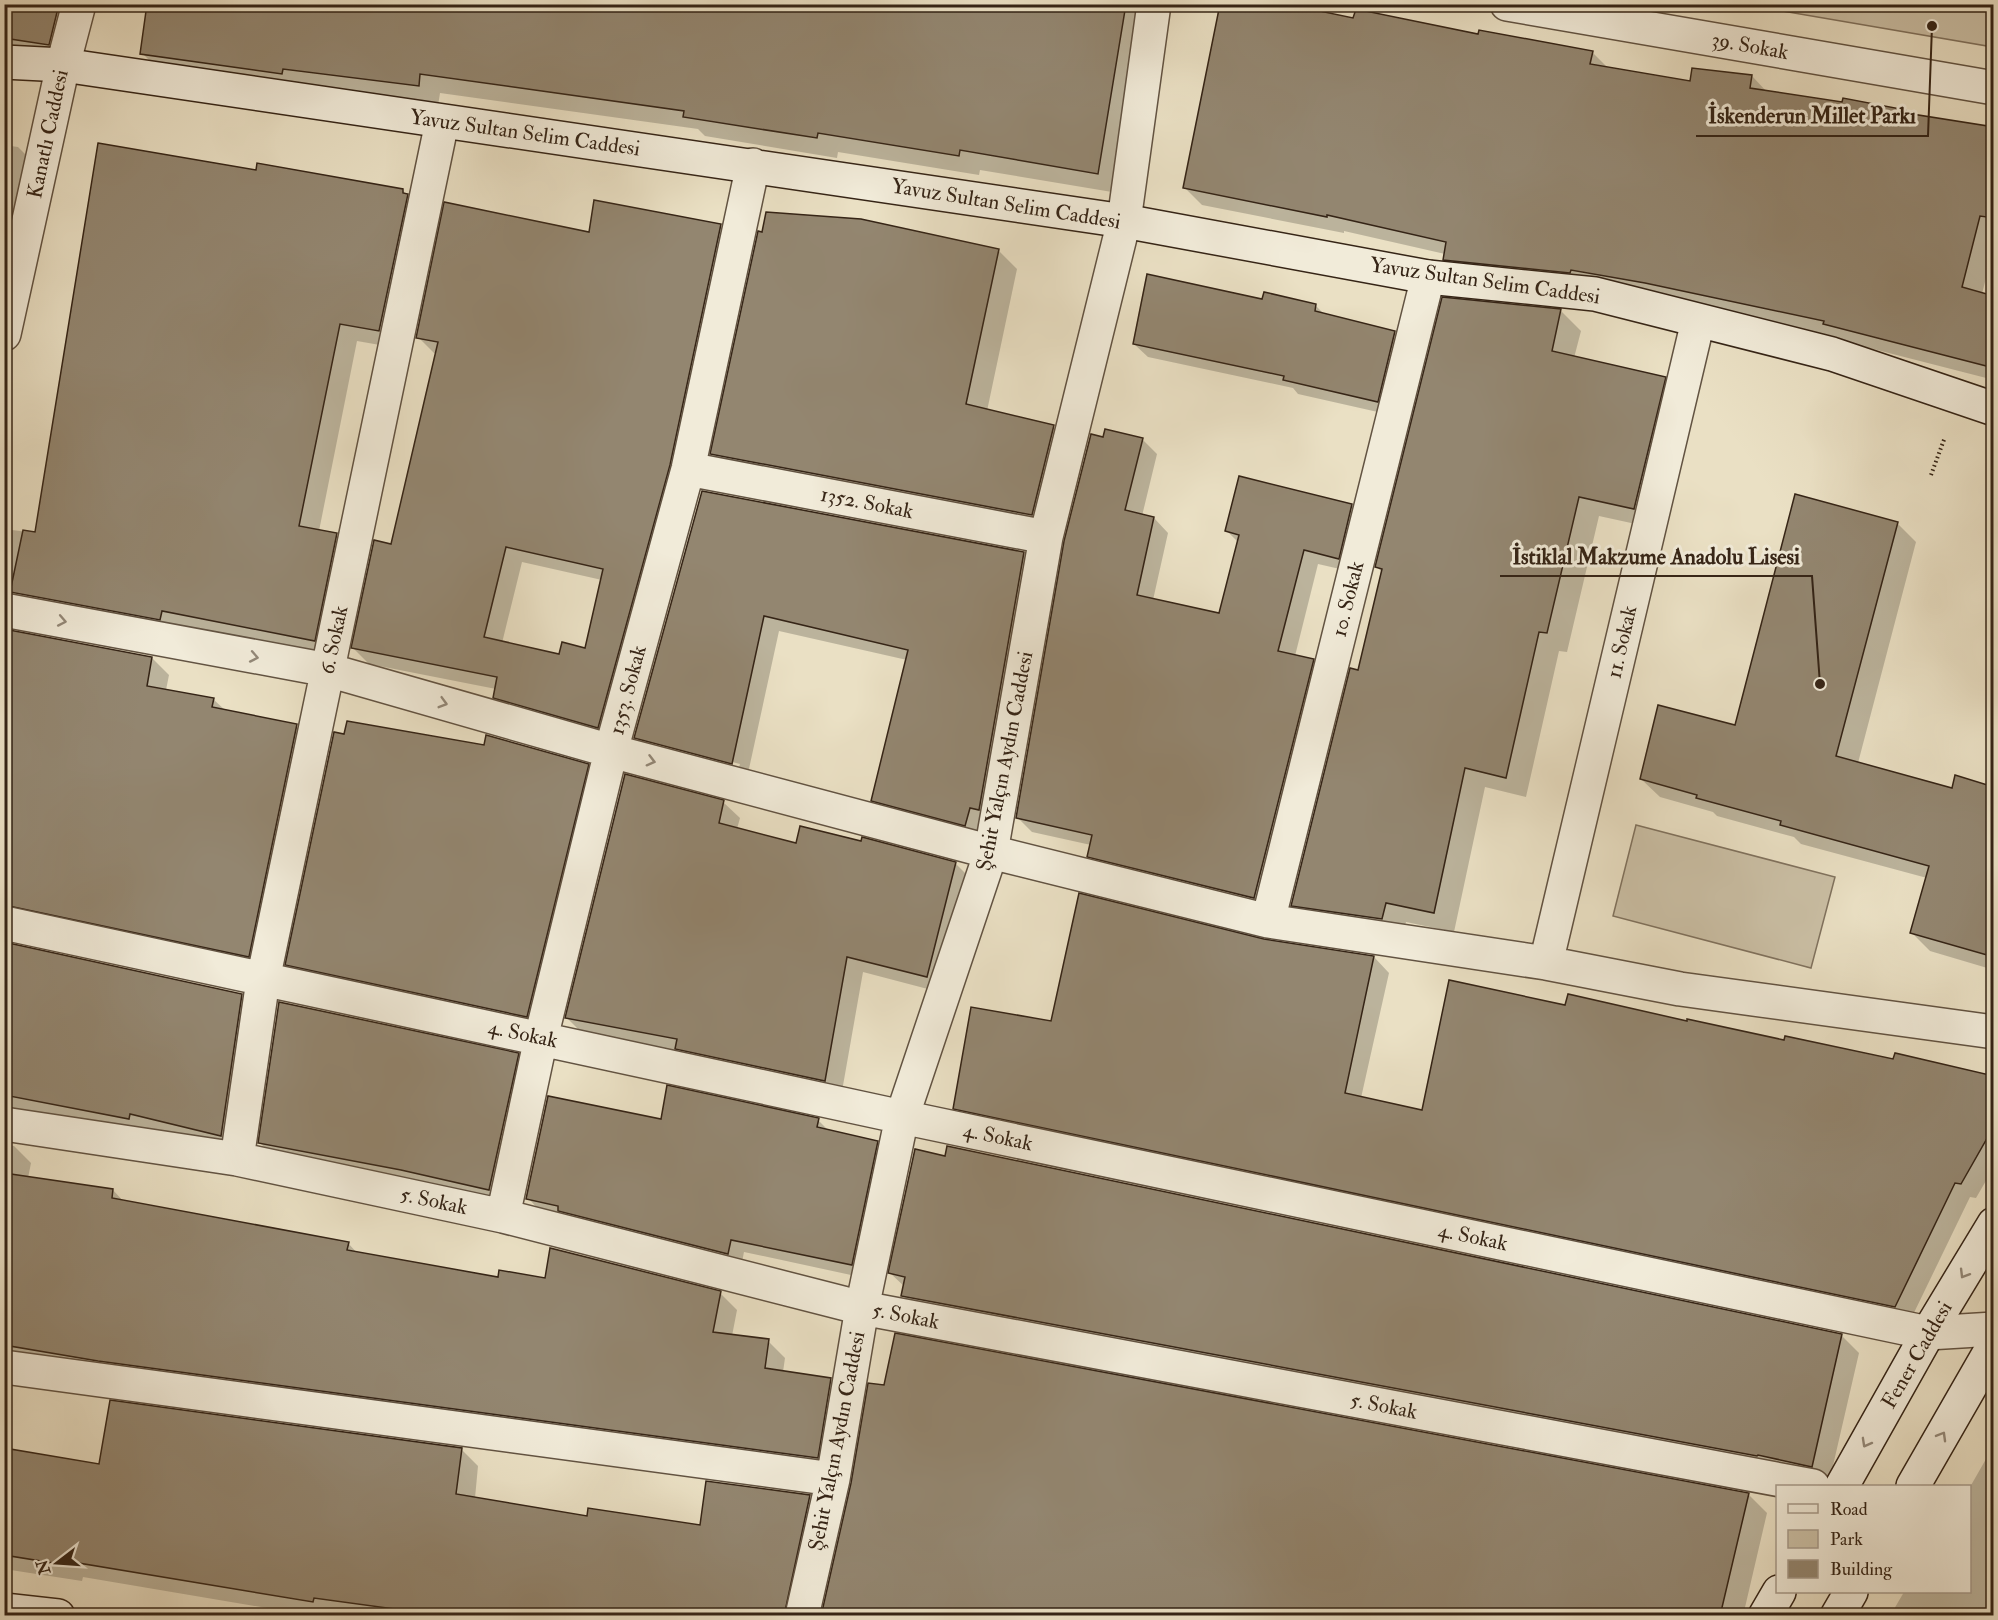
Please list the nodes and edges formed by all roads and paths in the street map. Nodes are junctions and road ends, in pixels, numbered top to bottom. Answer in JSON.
{"nodes":[{"id":1,"x":79,"y":4,"type":"edge"},
{"id":2,"x":1154,"y":4,"type":"edge"},
{"id":3,"x":1507,"y":4,"type":"edge"},
{"id":4,"x":4,"y":62,"type":"edge"},
{"id":5,"x":63,"y":65,"type":"junction"},
{"id":6,"x":1994,"y":88,"type":"edge"},
{"id":7,"x":441,"y":122,"type":"junction"},
{"id":8,"x":753,"y":165,"type":"junction"},
{"id":9,"x":1124,"y":221,"type":"junction"},
{"id":10,"x":1428,"y":277,"type":"junction"},
{"id":11,"x":1698,"y":321,"type":"junction"},
{"id":12,"x":4,"y":334,"type":"edge"},
{"id":13,"x":1994,"y":408,"type":"edge"},
{"id":14,"x":688,"y":469,"type":"junction"},
{"id":15,"x":1046,"y":537,"type":"junction"},
{"id":16,"x":4,"y":610,"type":"edge"},
{"id":17,"x":328,"y":670,"type":"junction"},
{"id":18,"x":611,"y":751,"type":"junction"},
{"id":19,"x":991,"y":852,"type":"junction"},
{"id":20,"x":1268,"y":921,"type":"junction"},
{"id":21,"x":4,"y":923,"type":"edge"},
{"id":22,"x":1546,"y":963,"type":"junction"},
{"id":23,"x":263,"y":980,"type":"junction"},
{"id":24,"x":1994,"y":1032,"type":"edge"},
{"id":25,"x":540,"y":1038,"type":"junction"},
{"id":26,"x":902,"y":1117,"type":"junction"},
{"id":27,"x":4,"y":1124,"type":"edge"},
{"id":28,"x":237,"y":1159,"type":"junction"},
{"id":29,"x":503,"y":1216,"type":"junction"},
{"id":30,"x":1994,"y":1224,"type":"edge"},
{"id":31,"x":862,"y":1308,"type":"junction"},
{"id":32,"x":1994,"y":1329,"type":"edge"},
{"id":33,"x":1928,"y":1333,"type":"junction"},
{"id":34,"x":1994,"y":1345,"type":"edge"},
{"id":35,"x":4,"y":1367,"type":"edge"},
{"id":36,"x":833,"y":1479,"type":"junction"},
{"id":37,"x":1808,"y":1485,"type":"edge"},
{"id":38,"x":1843,"y":1485,"type":"edge"},
{"id":39,"x":1914,"y":1485,"type":"edge"},
{"id":40,"x":1778,"y":1593,"type":"edge"},
{"id":41,"x":1850,"y":1593,"type":"edge"},
{"id":42,"x":4,"y":1610,"type":"edge"},
{"id":43,"x":58,"y":1616,"type":"edge"},
{"id":44,"x":802,"y":1616,"type":"edge"},
{"id":45,"x":1765,"y":1616,"type":"edge"},
{"id":46,"x":1838,"y":1616,"type":"edge"}],
"edges":[{"from":1,"to":5,"type":"street","name":"Kanatlı Caddesi"},
{"from":2,"to":9,"type":"street","name":"Şehit Yalçın Aydın Caddesi"},
{"from":3,"to":6,"type":"street","name":"39. Sokak"},
{"from":4,"to":5,"type":"street","name":"Yavuz Sultan Selim Caddesi"},
{"from":5,"to":7,"type":"street","name":"Yavuz Sultan Selim Caddesi"},
{"from":5,"to":12,"type":"street","name":"Kanatlı Caddesi"},
{"from":7,"to":8,"type":"street","name":"Yavuz Sultan Selim Caddesi"},
{"from":7,"to":17,"type":"street","name":"6. Sokak"},
{"from":8,"to":9,"type":"street","name":"Yavuz Sultan Selim Caddesi"},
{"from":8,"to":14,"type":"street","name":"1353. Sokak"},
{"from":9,"to":10,"type":"street","name":"Yavuz Sultan Selim Caddesi"},
{"from":9,"to":15,"type":"street","name":"Şehit Yalçın Aydın Caddesi"},
{"from":10,"to":11,"type":"street","name":"Yavuz Sultan Selim Caddesi"},
{"from":10,"to":20,"type":"street","name":"10. Sokak"},
{"from":11,"to":13,"type":"street","name":"Yavuz Sultan Selim Caddesi"},
{"from":11,"to":22,"type":"street","name":"11. Sokak"},
{"from":14,"to":15,"type":"street","name":"1352. Sokak"},
{"from":14,"to":18,"type":"street","name":"1353. Sokak"},
{"from":15,"to":19,"type":"street","name":"Şehit Yalçın Aydın Caddesi"},
{"from":16,"to":17,"type":"street","one_way":true},
{"from":17,"to":18,"type":"street","one_way":true},
{"from":17,"to":23,"type":"street","name":"6. Sokak"},
{"from":18,"to":19,"type":"street","one_way":true},
{"from":18,"to":25,"type":"street","name":"1353. Sokak"},
{"from":19,"to":20,"type":"street"},
{"from":19,"to":26,"type":"street","name":"Şehit Yalçın Aydın Caddesi"},
{"from":20,"to":22,"type":"street"},
{"from":21,"to":23,"type":"street","name":"4. Sokak"},
{"from":22,"to":24,"type":"street"},
{"from":23,"to":25,"type":"street","name":"4. Sokak"},
{"from":23,"to":28,"type":"street","name":"6. Sokak"},
{"from":25,"to":26,"type":"street","name":"4. Sokak"},
{"from":25,"to":29,"type":"street","name":"1353. Sokak"},
{"from":26,"to":31,"type":"street","name":"Şehit Yalçın Aydın Caddesi"},
{"from":26,"to":33,"type":"street","name":"4. Sokak"},
{"from":27,"to":28,"type":"street","name":"5. Sokak"},
{"from":28,"to":29,"type":"street","name":"5. Sokak"},
{"from":29,"to":31,"type":"street","name":"5. Sokak"},
{"from":30,"to":33,"type":"street","name":"Fener Caddesi","one_way":true},
{"from":31,"to":36,"type":"street","name":"Şehit Yalçın Aydın Caddesi"},
{"from":31,"to":37,"type":"street","name":"5. Sokak"},
{"from":32,"to":33,"type":"street","name":"4. Sokak"},
{"from":33,"to":38,"type":"street","name":"Fener Caddesi","one_way":true},
{"from":39,"to":34,"type":"street","one_way":true},
{"from":35,"to":36,"type":"street"},
{"from":36,"to":44,"type":"street","name":"Şehit Yalçın Aydın Caddesi"},
{"from":40,"to":45,"type":"street"},
{"from":41,"to":46,"type":"street"},
{"from":42,"to":43,"type":"street"}]}
